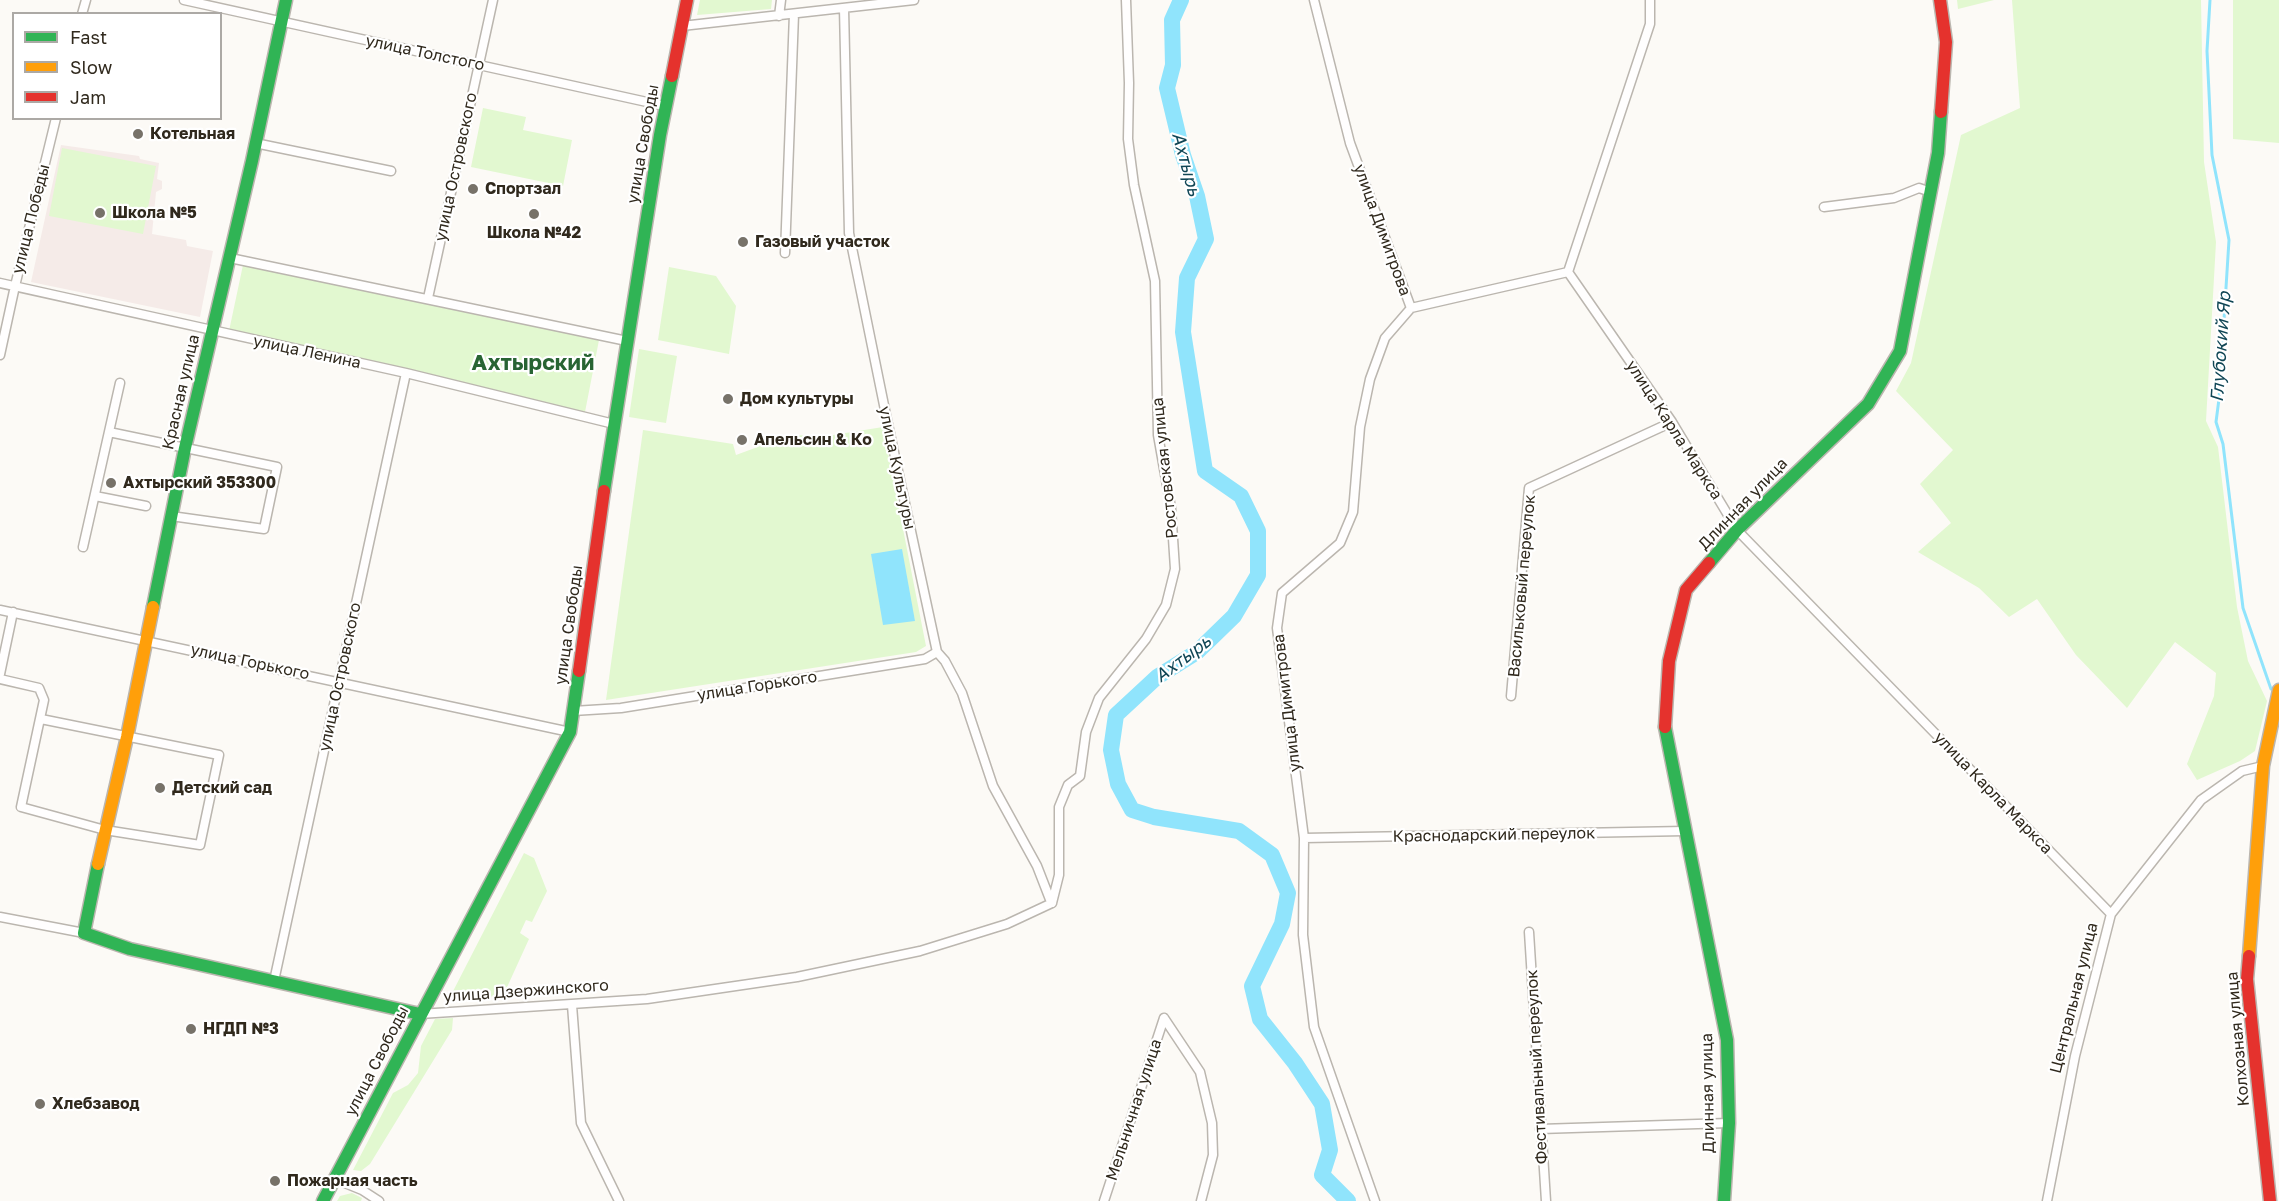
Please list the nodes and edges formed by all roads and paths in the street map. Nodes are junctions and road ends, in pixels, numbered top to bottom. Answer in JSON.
{"nodes":[{"id":1,"x":184,"y":0,"type":"edge"},
{"id":2,"x":286,"y":0,"type":"edge"},
{"id":3,"x":493,"y":0,"type":"edge"},
{"id":4,"x":687,"y":0,"type":"edge"},
{"id":5,"x":781,"y":0,"type":"edge"},
{"id":6,"x":914,"y":0,"type":"edge"},
{"id":7,"x":1126,"y":0,"type":"edge"},
{"id":8,"x":1314,"y":0,"type":"edge"},
{"id":9,"x":1650,"y":0,"type":"edge"},
{"id":10,"x":1940,"y":0,"type":"edge"},
{"id":11,"x":844,"y":8,"type":"junction"},
{"id":12,"x":794,"y":14,"type":"junction"},
{"id":13,"x":779,"y":16,"type":"junction"},
{"id":14,"x":282,"y":22,"type":"junction"},
{"id":15,"x":682,"y":26,"type":"junction"},
{"id":16,"x":479,"y":64,"type":"junction"},
{"id":17,"x":665,"y":106,"type":"junction"},
{"id":18,"x":56,"y":120,"type":"edge"},
{"id":19,"x":255,"y":142,"type":"junction"},
{"id":20,"x":391,"y":171,"type":"dead end"},
{"id":21,"x":1931,"y":192,"type":"junction"},
{"id":22,"x":1824,"y":207,"type":"dead end"},
{"id":23,"x":785,"y":253,"type":"dead end"},
{"id":24,"x":230,"y":258,"type":"junction"},
{"id":25,"x":1568,"y":272,"type":"junction"},
{"id":26,"x":0,"y":283,"type":"edge"},
{"id":27,"x":15,"y":286,"type":"junction"},
{"id":28,"x":428,"y":298,"type":"junction"},
{"id":29,"x":1411,"y":308,"type":"junction"},
{"id":30,"x":211,"y":332,"type":"junction"},
{"id":31,"x":627,"y":341,"type":"junction"},
{"id":32,"x":0,"y":355,"type":"edge"},
{"id":33,"x":406,"y":373,"type":"junction"},
{"id":34,"x":120,"y":383,"type":"dead end"},
{"id":35,"x":1672,"y":422,"type":"junction"},
{"id":36,"x":614,"y":424,"type":"junction"},
{"id":37,"x":109,"y":432,"type":"junction"},
{"id":38,"x":185,"y":448,"type":"junction"},
{"id":39,"x":95,"y":496,"type":"junction"},
{"id":40,"x":146,"y":506,"type":"dead end"},
{"id":41,"x":171,"y":516,"type":"junction"},
{"id":42,"x":1737,"y":530,"type":"junction"},
{"id":43,"x":83,"y":547,"type":"dead end"},
{"id":44,"x":0,"y":609,"type":"edge"},
{"id":45,"x":13,"y":612,"type":"junction"},
{"id":46,"x":146,"y":640,"type":"junction"},
{"id":47,"x":937,"y":652,"type":"junction"},
{"id":48,"x":0,"y":674,"type":"edge"},
{"id":49,"x":0,"y":679,"type":"edge"},
{"id":50,"x":339,"y":681,"type":"junction"},
{"id":51,"x":2279,"y":690,"type":"edge"},
{"id":52,"x":1511,"y":696,"type":"dead end"},
{"id":53,"x":573,"y":711,"type":"junction"},
{"id":54,"x":41,"y":719,"type":"junction"},
{"id":55,"x":570,"y":732,"type":"junction"},
{"id":56,"x":127,"y":737,"type":"junction"},
{"id":57,"x":2263,"y":766,"type":"junction"},
{"id":58,"x":105,"y":830,"type":"junction"},
{"id":59,"x":1685,"y":831,"type":"junction"},
{"id":60,"x":1304,"y":838,"type":"junction"},
{"id":61,"x":1052,"y":903,"type":"junction"},
{"id":62,"x":2111,"y":914,"type":"junction"},
{"id":63,"x":0,"y":917,"type":"edge"},
{"id":64,"x":1529,"y":932,"type":"dead end"},
{"id":65,"x":84,"y":933,"type":"junction"},
{"id":66,"x":274,"y":981,"type":"junction"},
{"id":67,"x":572,"y":1005,"type":"junction"},
{"id":68,"x":420,"y":1014,"type":"junction"},
{"id":69,"x":1729,"y":1123,"type":"junction"},
{"id":70,"x":1540,"y":1129,"type":"junction"},
{"id":71,"x":335,"y":1179,"type":"junction"},
{"id":72,"x":323,"y":1201,"type":"edge"},
{"id":73,"x":379,"y":1201,"type":"edge"},
{"id":74,"x":619,"y":1201,"type":"edge"},
{"id":75,"x":1104,"y":1201,"type":"edge"},
{"id":76,"x":1201,"y":1201,"type":"edge"},
{"id":77,"x":1375,"y":1201,"type":"edge"},
{"id":78,"x":1546,"y":1201,"type":"edge"},
{"id":79,"x":1724,"y":1201,"type":"edge"},
{"id":80,"x":2047,"y":1201,"type":"edge"},
{"id":81,"x":2270,"y":1201,"type":"edge"}],
"edges":[{"from":1,"to":14,"type":"street","name":"улица Толстого"},
{"from":2,"to":14,"type":"street","name":"Красная улица"},
{"from":3,"to":16,"type":"street","name":"улица Островского"},
{"from":4,"to":15,"type":"street","name":"улица Свободы"},
{"from":5,"to":13,"type":"street"},
{"from":6,"to":11,"type":"street"},
{"from":7,"to":61,"type":"street","name":"Ростовская улица"},
{"from":8,"to":29,"type":"street","name":"улица Димитрова"},
{"from":9,"to":25,"type":"street"},
{"from":10,"to":21,"type":"street","name":"Длинная улица"},
{"from":11,"to":12,"type":"street"},
{"from":11,"to":47,"type":"street","name":"улица Культуры"},
{"from":12,"to":13,"type":"street"},
{"from":12,"to":23,"type":"street"},
{"from":13,"to":15,"type":"street"},
{"from":14,"to":16,"type":"street","name":"улица Толстого"},
{"from":14,"to":19,"type":"street","name":"Красная улица"},
{"from":15,"to":17,"type":"street","name":"улица Свободы"},
{"from":16,"to":17,"type":"street","name":"улица Толстого"},
{"from":16,"to":28,"type":"street","name":"улица Островского"},
{"from":17,"to":31,"type":"street","name":"улица Свободы"},
{"from":18,"to":27,"type":"street","name":"улица Победы"},
{"from":19,"to":20,"type":"street"},
{"from":19,"to":24,"type":"street","name":"Красная улица"},
{"from":21,"to":22,"type":"street"},
{"from":21,"to":42,"type":"street","name":"Длинная улица"},
{"from":24,"to":28,"type":"street"},
{"from":24,"to":30,"type":"street","name":"Красная улица"},
{"from":25,"to":29,"type":"street"},
{"from":25,"to":35,"type":"street","name":"улица Карла Маркса"},
{"from":26,"to":27,"type":"street","name":"улица Ленина"},
{"from":27,"to":30,"type":"street","name":"улица Ленина"},
{"from":27,"to":32,"type":"street","name":"улица Победы"},
{"from":28,"to":31,"type":"street"},
{"from":29,"to":60,"type":"street","name":"улица Димитрова"},
{"from":30,"to":33,"type":"street","name":"улица Ленина"},
{"from":30,"to":38,"type":"street","name":"Красная улица"},
{"from":31,"to":36,"type":"street","name":"улица Свободы"},
{"from":33,"to":36,"type":"street","name":"улица Ленина"},
{"from":33,"to":50,"type":"street","name":"улица Островского"},
{"from":34,"to":37,"type":"street"},
{"from":35,"to":42,"type":"street","name":"улица Карла Маркса"},
{"from":35,"to":52,"type":"street","name":"Васильковый переулок"},
{"from":36,"to":53,"type":"street","name":"улица Свободы"},
{"from":37,"to":38,"type":"street"},
{"from":37,"to":39,"type":"street"},
{"from":38,"to":41,"type":"street","name":"Красная улица"},
{"from":38,"to":41,"type":"street"},
{"from":39,"to":40,"type":"street"},
{"from":39,"to":43,"type":"street"},
{"from":41,"to":46,"type":"street","name":"Красная улица"},
{"from":42,"to":59,"type":"street","name":"Длинная улица"},
{"from":42,"to":62,"type":"street","name":"улица Карла Маркса"},
{"from":44,"to":45,"type":"street","name":"улица Горького"},
{"from":45,"to":46,"type":"street","name":"улица Горького"},
{"from":45,"to":48,"type":"street"},
{"from":46,"to":50,"type":"street","name":"улица Горького"},
{"from":46,"to":56,"type":"street","name":"Красная улица"},
{"from":47,"to":53,"type":"street","name":"улица Горького"},
{"from":47,"to":61,"type":"street","name":"улица Культуры"},
{"from":49,"to":54,"type":"street"},
{"from":50,"to":55,"type":"street","name":"улица Горького"},
{"from":50,"to":66,"type":"street","name":"улица Островского"},
{"from":51,"to":57,"type":"street"},
{"from":53,"to":55,"type":"street","name":"улица Свободы"},
{"from":54,"to":56,"type":"street"},
{"from":54,"to":58,"type":"street"},
{"from":55,"to":68,"type":"street","name":"улица Свободы"},
{"from":56,"to":58,"type":"street","name":"Красная улица"},
{"from":56,"to":58,"type":"street"},
{"from":57,"to":62,"type":"street","name":"Центральная улица"},
{"from":57,"to":81,"type":"street","name":"Колхозная улица"},
{"from":58,"to":65,"type":"street","name":"Красная улица"},
{"from":59,"to":60,"type":"street","name":"Краснодарский переулок"},
{"from":59,"to":69,"type":"street","name":"Длинная улица"},
{"from":60,"to":77,"type":"street","name":"улица Димитрова"},
{"from":61,"to":67,"type":"street","name":"улица Дзержинского"},
{"from":62,"to":80,"type":"street","name":"Центральная улица"},
{"from":63,"to":65,"type":"street","name":"улица Дзержинского"},
{"from":64,"to":70,"type":"street","name":"Фестивальный переулок"},
{"from":65,"to":66,"type":"street","name":"улица Дзержинского"},
{"from":66,"to":68,"type":"street","name":"улица Дзержинского"},
{"from":67,"to":68,"type":"street","name":"улица Дзержинского"},
{"from":67,"to":74,"type":"street"},
{"from":68,"to":71,"type":"street","name":"улица Свободы"},
{"from":69,"to":70,"type":"street"},
{"from":69,"to":79,"type":"street","name":"Длинная улица"},
{"from":70,"to":78,"type":"street","name":"Фестивальный переулок"},
{"from":71,"to":72,"type":"street","name":"улица Свободы"},
{"from":71,"to":73,"type":"street"},
{"from":75,"to":76,"type":"street","name":"Мельничная улица"}]}
